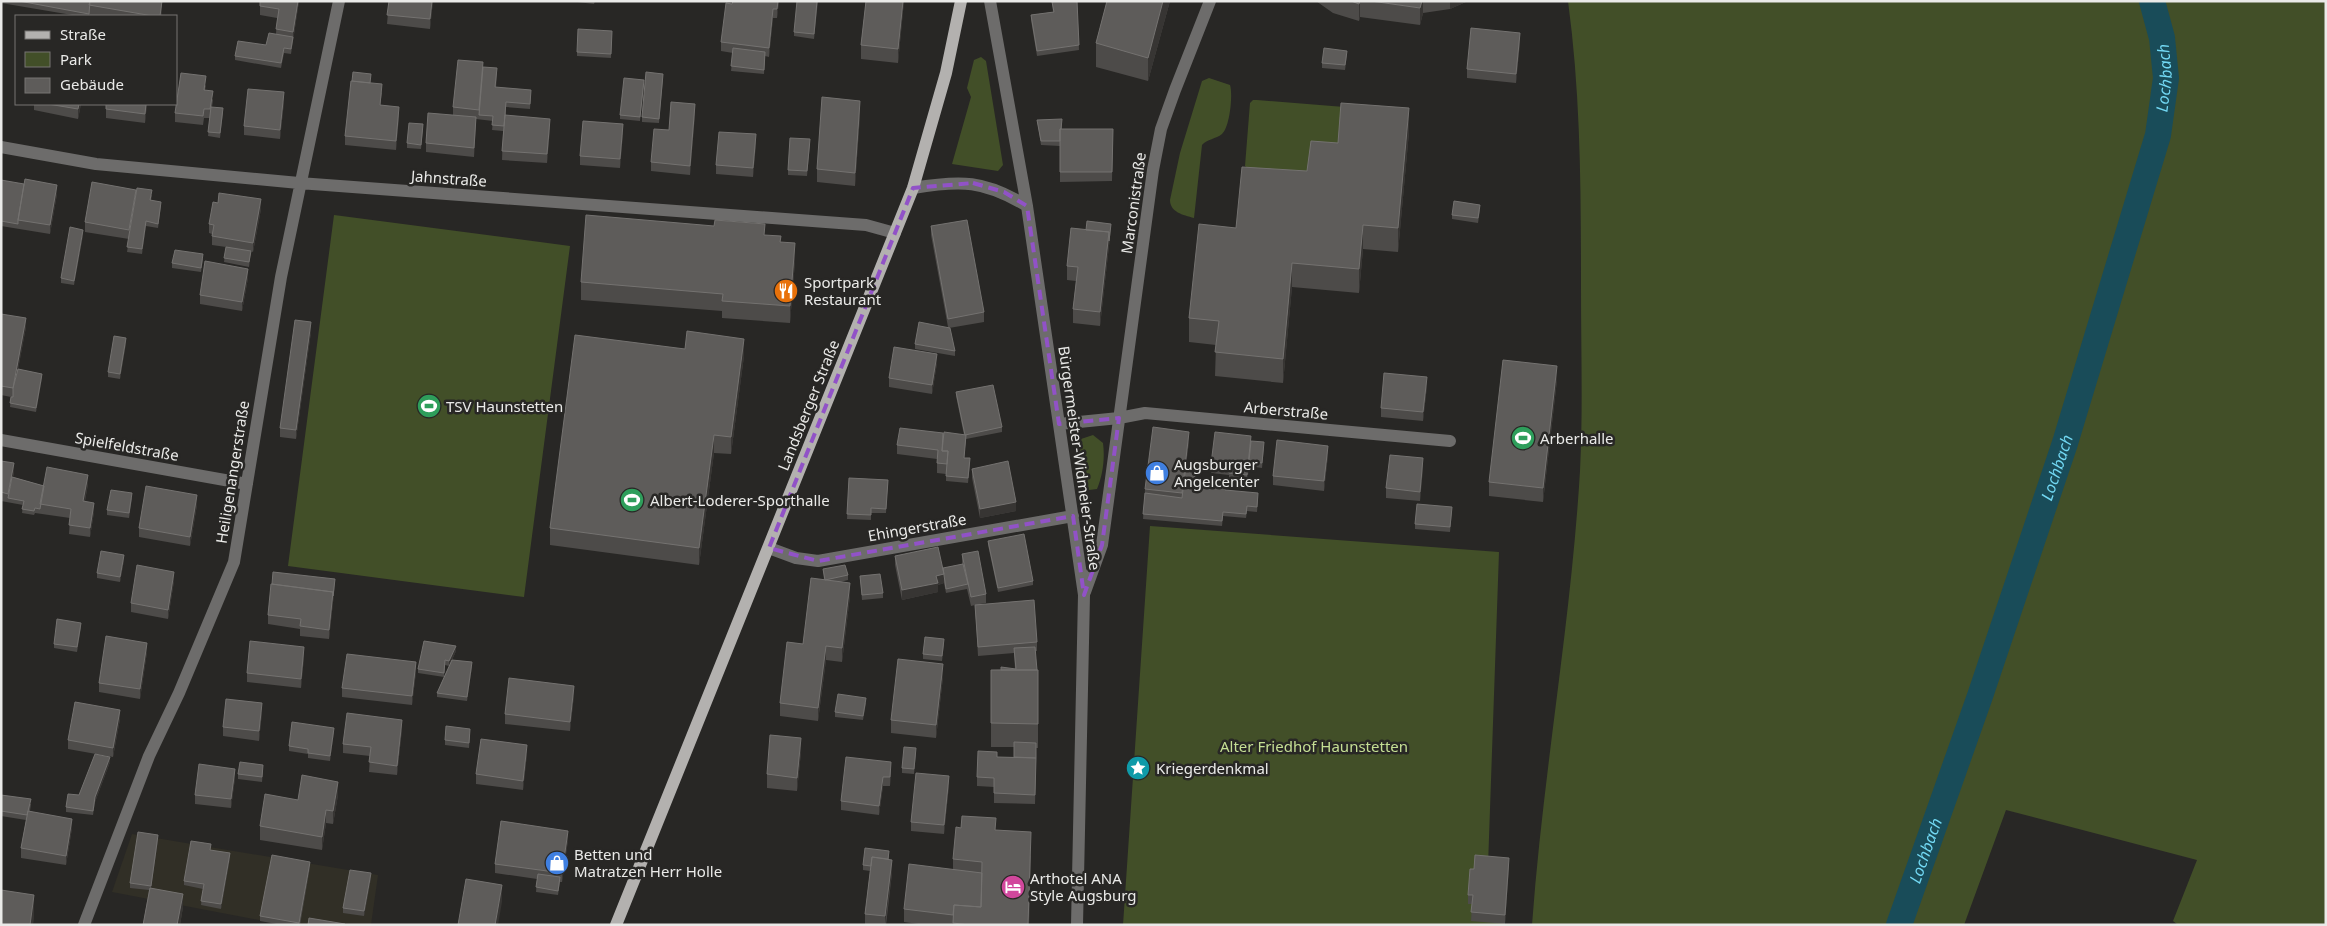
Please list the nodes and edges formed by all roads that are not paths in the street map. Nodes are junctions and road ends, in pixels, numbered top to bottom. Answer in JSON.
{"nodes":[{"id":1,"x":339,"y":1,"type":"edge"},
{"id":2,"x":961,"y":1,"type":"edge"},
{"id":3,"x":990,"y":1,"type":"edge"},
{"id":4,"x":1210,"y":1,"type":"edge"},
{"id":5,"x":1,"y":147,"type":"edge"},
{"id":6,"x":299,"y":183,"type":"junction"},
{"id":7,"x":913,"y":188,"type":"junction"},
{"id":8,"x":1027,"y":206,"type":"junction"},
{"id":9,"x":895,"y":233,"type":"junction"},
{"id":10,"x":1119,"y":418,"type":"junction"},
{"id":11,"x":1059,"y":424,"type":"junction"},
{"id":12,"x":1,"y":440,"type":"edge"},
{"id":13,"x":1450,"y":441,"type":"dead end"},
{"id":14,"x":247,"y":484,"type":"junction"},
{"id":15,"x":1072,"y":516,"type":"junction"},
{"id":16,"x":769,"y":548,"type":"junction"},
{"id":17,"x":1084,"y":594,"type":"junction"},
{"id":18,"x":84,"y":925,"type":"edge"},
{"id":19,"x":616,"y":925,"type":"edge"},
{"id":20,"x":1077,"y":925,"type":"edge"}],
"edges":[{"from":1,"to":6,"type":"street","name":"Heiligenangerstraße"},
{"from":2,"to":7,"type":"main road","name":"Landsberger Straße"},
{"from":3,"to":8,"type":"street","name":"Bürgermeister-Widmeier-Straße"},
{"from":4,"to":10,"type":"street","name":"Marconistraße"},
{"from":5,"to":6,"type":"street","name":"Jahnstraße"},
{"from":6,"to":9,"type":"street","name":"Jahnstraße"},
{"from":6,"to":14,"type":"street","name":"Heiligenangerstraße"},
{"from":7,"to":8,"type":"street"},
{"from":7,"to":9,"type":"main road","name":"Landsberger Straße"},
{"from":8,"to":11,"type":"street","name":"Bürgermeister-Widmeier-Straße"},
{"from":9,"to":16,"type":"main road","name":"Landsberger Straße"},
{"from":10,"to":11,"type":"street"},
{"from":10,"to":13,"type":"street","name":"Arberstraße"},
{"from":10,"to":17,"type":"street","name":"Marconistraße"},
{"from":11,"to":15,"type":"street","name":"Bürgermeister-Widmeier-Straße"},
{"from":12,"to":14,"type":"street","name":"Spielfeldstraße"},
{"from":14,"to":18,"type":"street","name":"Heiligenangerstraße"},
{"from":15,"to":16,"type":"street","name":"Ehingerstraße"},
{"from":15,"to":17,"type":"street","name":"Bürgermeister-Widmeier-Straße"},
{"from":16,"to":19,"type":"main road","name":"Landsberger Straße"},
{"from":17,"to":20,"type":"street","name":"Bürgermeister-Widmeier-Straße"}]}
